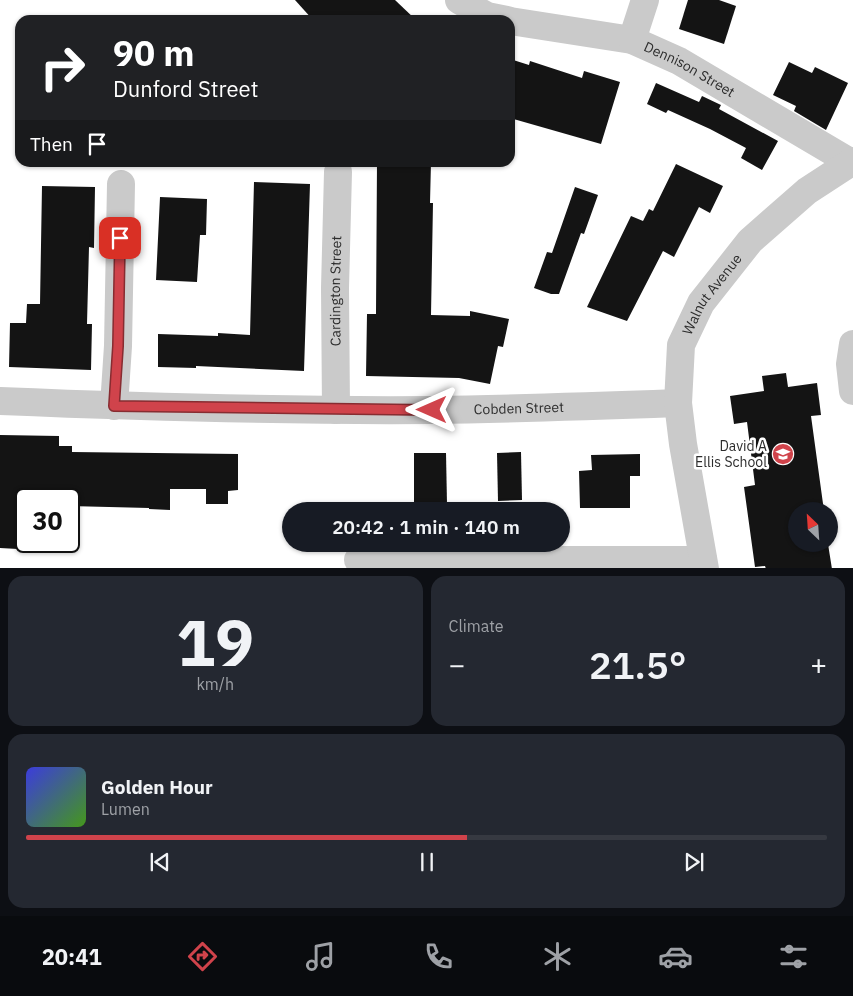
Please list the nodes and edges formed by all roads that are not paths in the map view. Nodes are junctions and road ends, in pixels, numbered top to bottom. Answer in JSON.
{"nodes":[{"id":1,"x":459,"y":0,"type":"edge"},
{"id":2,"x":645,"y":0,"type":"edge"},
{"id":3,"x":485,"y":15,"type":"edge"},
{"id":4,"x":515,"y":21,"type":"edge"},
{"id":5,"x":632,"y":40,"type":"junction"},
{"id":6,"x":852,"y":161,"type":"edge"},
{"id":7,"x":338,"y":172,"type":"dead end"},
{"id":8,"x":121,"y":184,"type":"dead end"},
{"id":9,"x":853,"y":344,"type":"edge"},
{"id":10,"x":853,"y":391,"type":"edge"},
{"id":11,"x":0,"y":401,"type":"edge"},
{"id":12,"x":678,"y":403,"type":"junction"},
{"id":13,"x":114,"y":406,"type":"junction"},
{"id":14,"x":336,"y":410,"type":"junction"},
{"id":15,"x":358,"y":560,"type":"dead end"},
{"id":16,"x":704,"y":564,"type":"edge"}],
"edges":[{"from":1,"to":3,"type":"street","name":"Dennison Street"},
{"from":2,"to":5,"type":"street"},
{"from":4,"to":5,"type":"street","name":"Dennison Street"},
{"from":5,"to":6,"type":"street","name":"Dennison Street"},
{"from":6,"to":12,"type":"street","name":"Walnut Avenue"},
{"from":7,"to":14,"type":"street","name":"Cardington Street"},
{"from":8,"to":13,"type":"street"},
{"from":9,"to":10,"type":"street"},
{"from":11,"to":13,"type":"street","name":"Cobden Street"},
{"from":12,"to":14,"type":"street","name":"Cobden Street"},
{"from":12,"to":16,"type":"street","name":"Walnut Avenue"},
{"from":13,"to":14,"type":"street","name":"Cobden Street"},
{"from":15,"to":16,"type":"street"}]}
